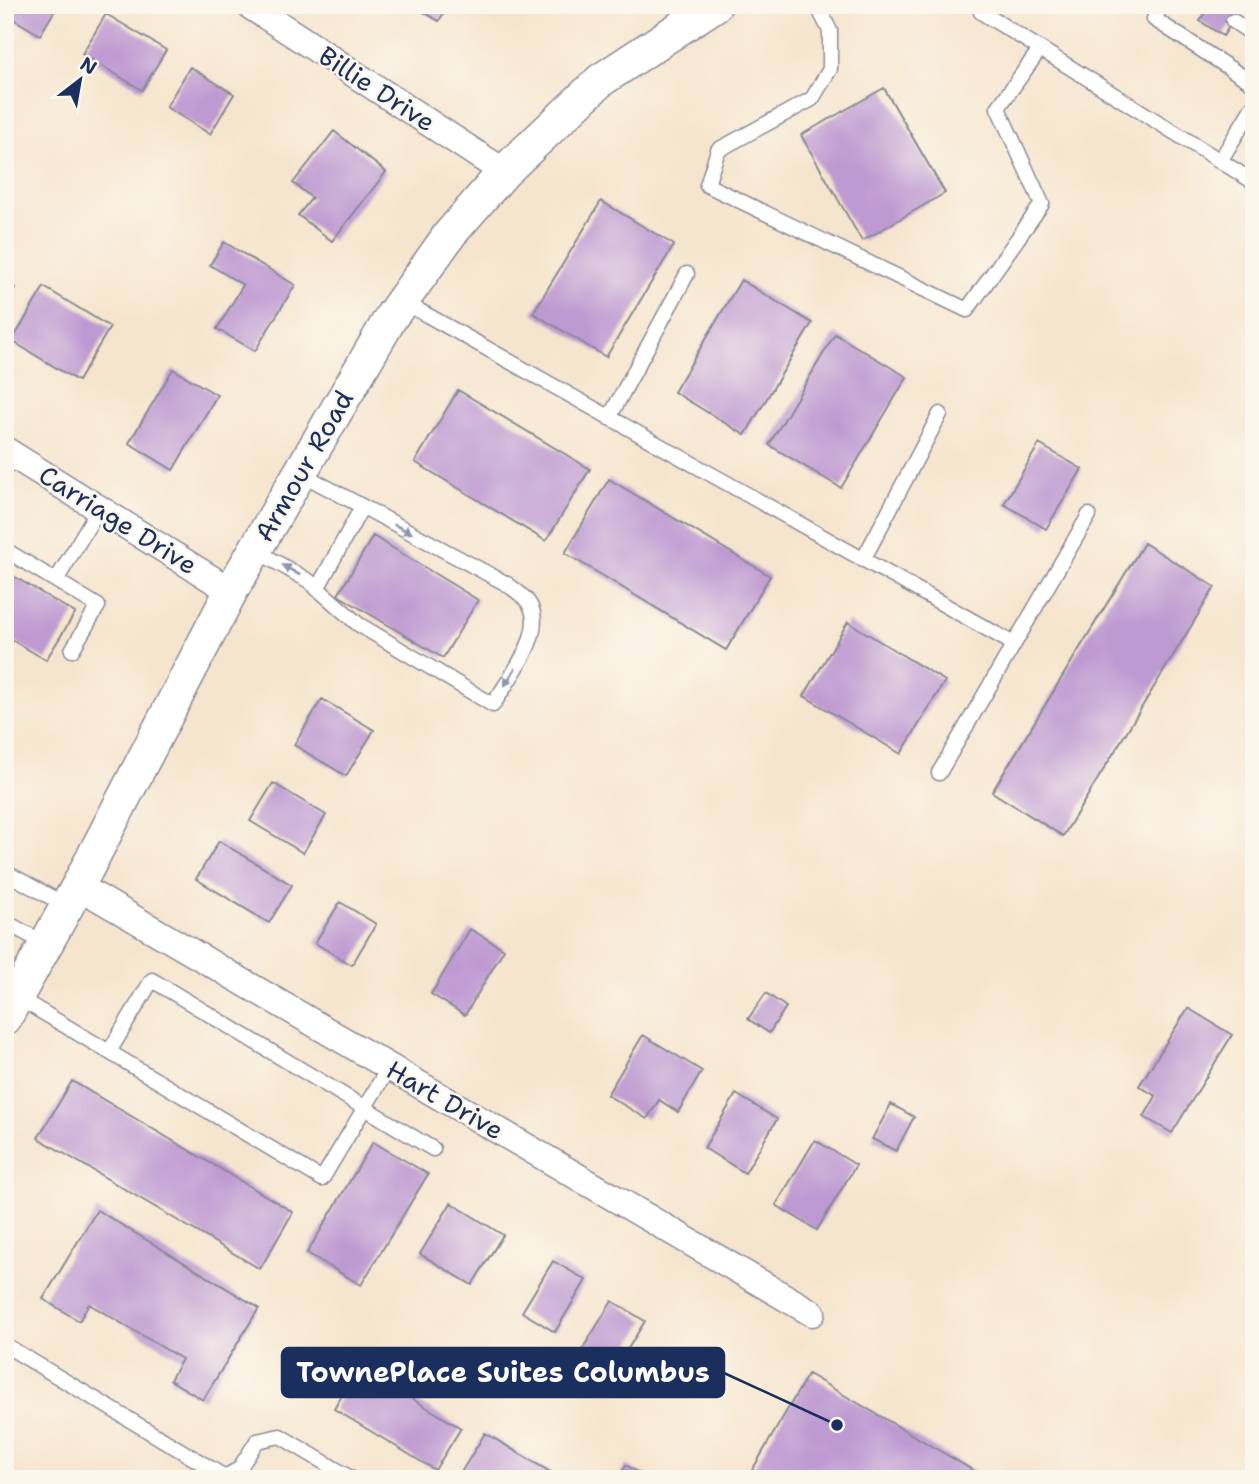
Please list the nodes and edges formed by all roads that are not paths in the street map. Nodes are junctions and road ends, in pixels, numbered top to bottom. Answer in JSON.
{"nodes":[{"id":1,"x":249,"y":5,"type":"edge"},
{"id":2,"x":715,"y":5,"type":"edge"},
{"id":3,"x":817,"y":5,"type":"edge"},
{"id":4,"x":978,"y":5,"type":"edge"},
{"id":5,"x":1162,"y":5,"type":"edge"},
{"id":6,"x":1233,"y":21,"type":"dead end"},
{"id":7,"x":1254,"y":35,"type":"edge"},
{"id":8,"x":1040,"y":49,"type":"junction"},
{"id":9,"x":1254,"y":83,"type":"edge"},
{"id":10,"x":1254,"y":105,"type":"edge"},
{"id":11,"x":1220,"y":161,"type":"junction"},
{"id":12,"x":504,"y":172,"type":"junction"},
{"id":13,"x":1254,"y":182,"type":"edge"},
{"id":14,"x":687,"y":274,"type":"dead end"},
{"id":15,"x":402,"y":302,"type":"junction"},
{"id":16,"x":940,"y":414,"type":"dead end"},
{"id":17,"x":609,"y":418,"type":"junction"},
{"id":18,"x":5,"y":450,"type":"edge"},
{"id":19,"x":300,"y":473,"type":"junction"},
{"id":20,"x":362,"y":507,"type":"junction"},
{"id":21,"x":99,"y":508,"type":"junction"},
{"id":22,"x":1089,"y":515,"type":"dead end"},
{"id":23,"x":256,"y":550,"type":"junction"},
{"id":24,"x":7,"y":551,"type":"dead end"},
{"id":25,"x":863,"y":560,"type":"junction"},
{"id":26,"x":57,"y":579,"type":"junction"},
{"id":27,"x":317,"y":589,"type":"junction"},
{"id":28,"x":231,"y":591,"type":"junction"},
{"id":29,"x":1014,"y":644,"type":"junction"},
{"id":30,"x":72,"y":650,"type":"dead end"},
{"id":31,"x":939,"y":773,"type":"dead end"},
{"id":32,"x":5,"y":872,"type":"edge"},
{"id":33,"x":72,"y":896,"type":"junction"},
{"id":34,"x":5,"y":922,"type":"edge"},
{"id":35,"x":46,"y":944,"type":"junction"},
{"id":36,"x":11,"y":1007,"type":"edge"},
{"id":37,"x":109,"y":1052,"type":"junction"},
{"id":38,"x":389,"y":1067,"type":"junction"},
{"id":39,"x":365,"y":1108,"type":"junction"},
{"id":40,"x":433,"y":1149,"type":"dead end"},
{"id":41,"x":812,"y":1313,"type":"dead end"},
{"id":42,"x":5,"y":1345,"type":"edge"},
{"id":43,"x":352,"y":1479,"type":"edge"}],
"edges":[{"from":1,"to":12,"type":"street","name":"Billie Drive"},
{"from":2,"to":12,"type":"street","name":"Armour Road"},
{"from":3,"to":8,"type":"lane"},
{"from":4,"to":8,"type":"lane"},
{"from":5,"to":9,"type":"lane"},
{"from":6,"to":7,"type":"lane"},
{"from":8,"to":11,"type":"lane"},
{"from":10,"to":11,"type":"lane"},
{"from":11,"to":13,"type":"lane"},
{"from":12,"to":15,"type":"street","name":"Armour Road"},
{"from":14,"to":17,"type":"lane"},
{"from":15,"to":17,"type":"lane"},
{"from":15,"to":19,"type":"street","name":"Armour Road"},
{"from":16,"to":25,"type":"lane"},
{"from":17,"to":25,"type":"lane"},
{"from":18,"to":21,"type":"street","name":"Carriage Drive"},
{"from":19,"to":20,"type":"lane"},
{"from":19,"to":23,"type":"street","name":"Armour Road"},
{"from":20,"to":27,"type":"lane"},
{"from":20,"to":27,"type":"lane","one_way":true},
{"from":21,"to":26,"type":"lane"},
{"from":21,"to":28,"type":"street","name":"Carriage Drive"},
{"from":22,"to":29,"type":"lane"},
{"from":27,"to":23,"type":"lane","one_way":true},
{"from":23,"to":28,"type":"street","name":"Armour Road"},
{"from":24,"to":26,"type":"lane"},
{"from":25,"to":29,"type":"lane"},
{"from":26,"to":30,"type":"lane"},
{"from":28,"to":33,"type":"street","name":"Armour Road"},
{"from":29,"to":31,"type":"lane"},
{"from":32,"to":33,"type":"lane"},
{"from":33,"to":35,"type":"street","name":"Armour Road"},
{"from":33,"to":38,"type":"street","name":"Hart Drive"},
{"from":34,"to":35,"type":"lane"},
{"from":35,"to":36,"type":"street","name":"Armour Road"},
{"from":36,"to":37,"type":"lane"},
{"from":37,"to":39,"type":"lane"},
{"from":37,"to":39,"type":"lane"},
{"from":38,"to":39,"type":"lane"},
{"from":38,"to":41,"type":"street","name":"Hart Drive"},
{"from":39,"to":40,"type":"lane"},
{"from":42,"to":43,"type":"lane"}]}
